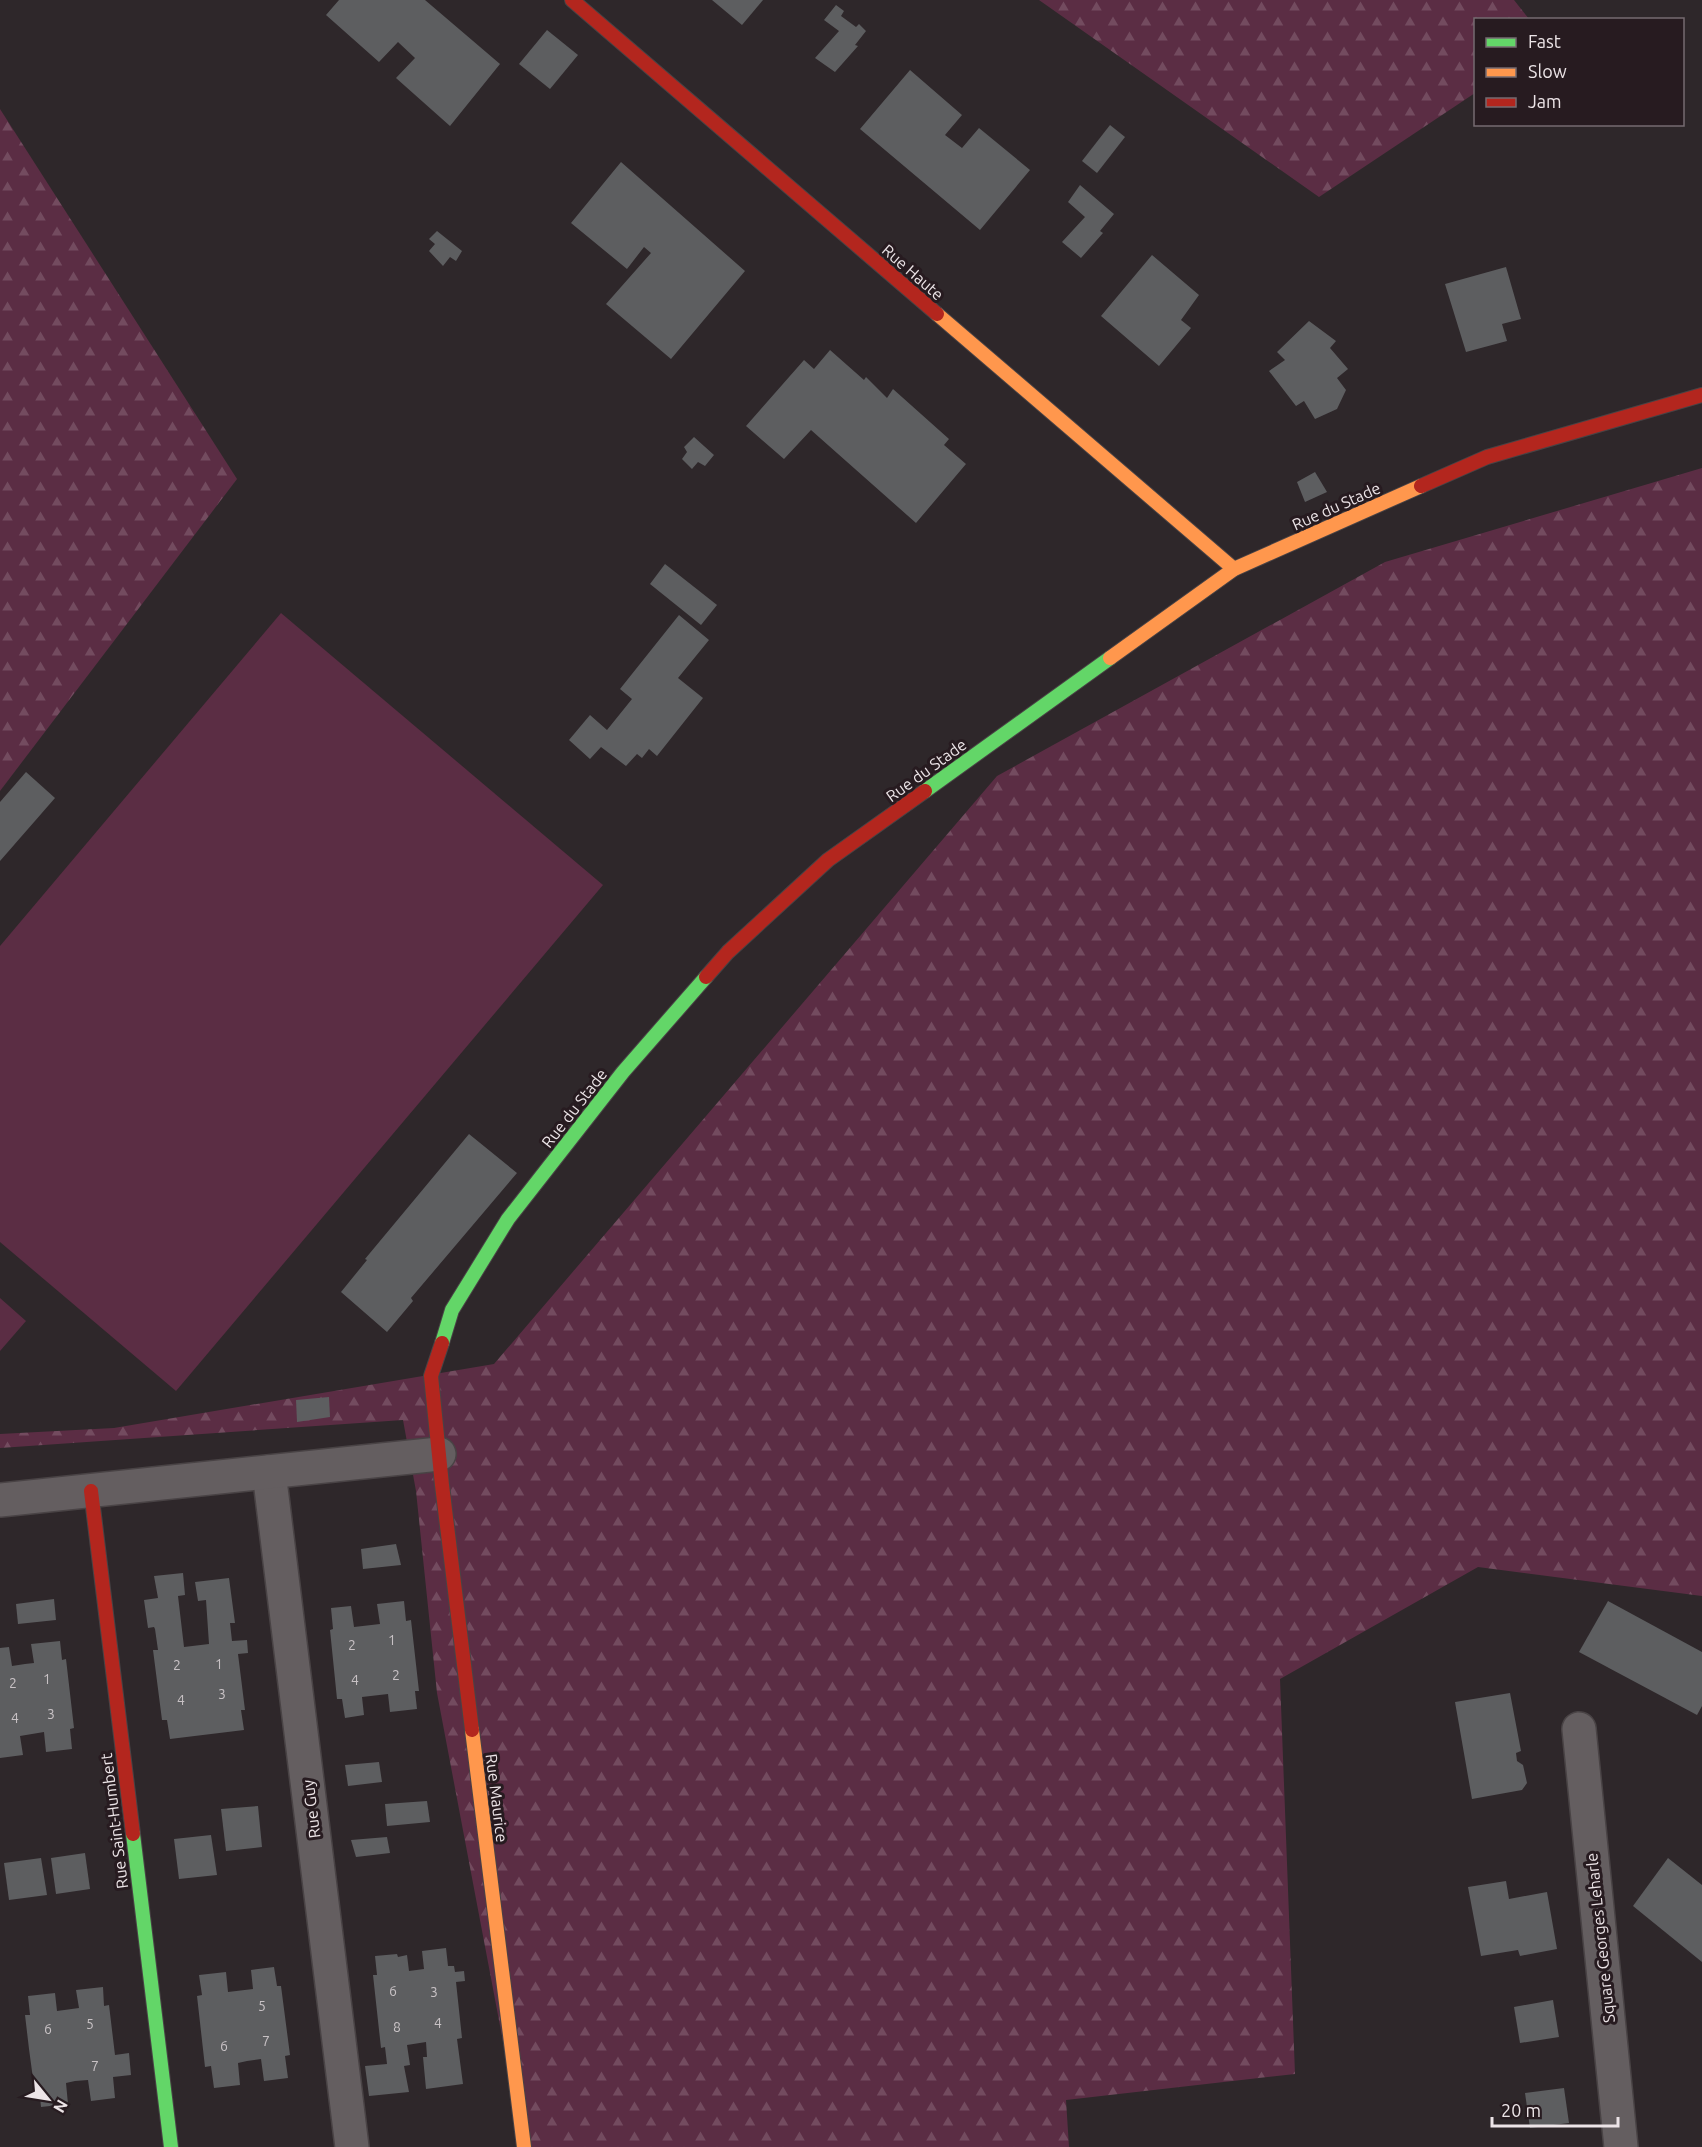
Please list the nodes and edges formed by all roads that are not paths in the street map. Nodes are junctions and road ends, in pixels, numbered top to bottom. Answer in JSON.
{"nodes":[{"id":1,"x":572,"y":0,"type":"edge"},
{"id":2,"x":1702,"y":394,"type":"edge"},
{"id":3,"x":1234,"y":569,"type":"junction"},
{"id":4,"x":439,"y":1454,"type":"junction"},
{"id":5,"x":269,"y":1472,"type":"junction"},
{"id":6,"x":91,"y":1491,"type":"junction"},
{"id":7,"x":0,"y":1500,"type":"edge"},
{"id":8,"x":1579,"y":1729,"type":"dead end"},
{"id":9,"x":171,"y":2147,"type":"edge"},
{"id":10,"x":352,"y":2147,"type":"edge"},
{"id":11,"x":524,"y":2147,"type":"edge"},
{"id":12,"x":1621,"y":2147,"type":"edge"}],
"edges":[{"from":1,"to":3,"type":"street","name":"Rue Haute"},
{"from":2,"to":3,"type":"street","name":"Rue du Stade"},
{"from":3,"to":4,"type":"street","name":"Rue du Stade"},
{"from":4,"to":5,"type":"street"},
{"from":4,"to":11,"type":"street","name":"Rue Maurice"},
{"from":5,"to":6,"type":"street"},
{"from":5,"to":10,"type":"street","name":"Rue Guy"},
{"from":6,"to":7,"type":"street"},
{"from":6,"to":9,"type":"street","name":"Rue Saint-Humbert"},
{"from":8,"to":12,"type":"street","name":"Square Georges Leharle"}]}
